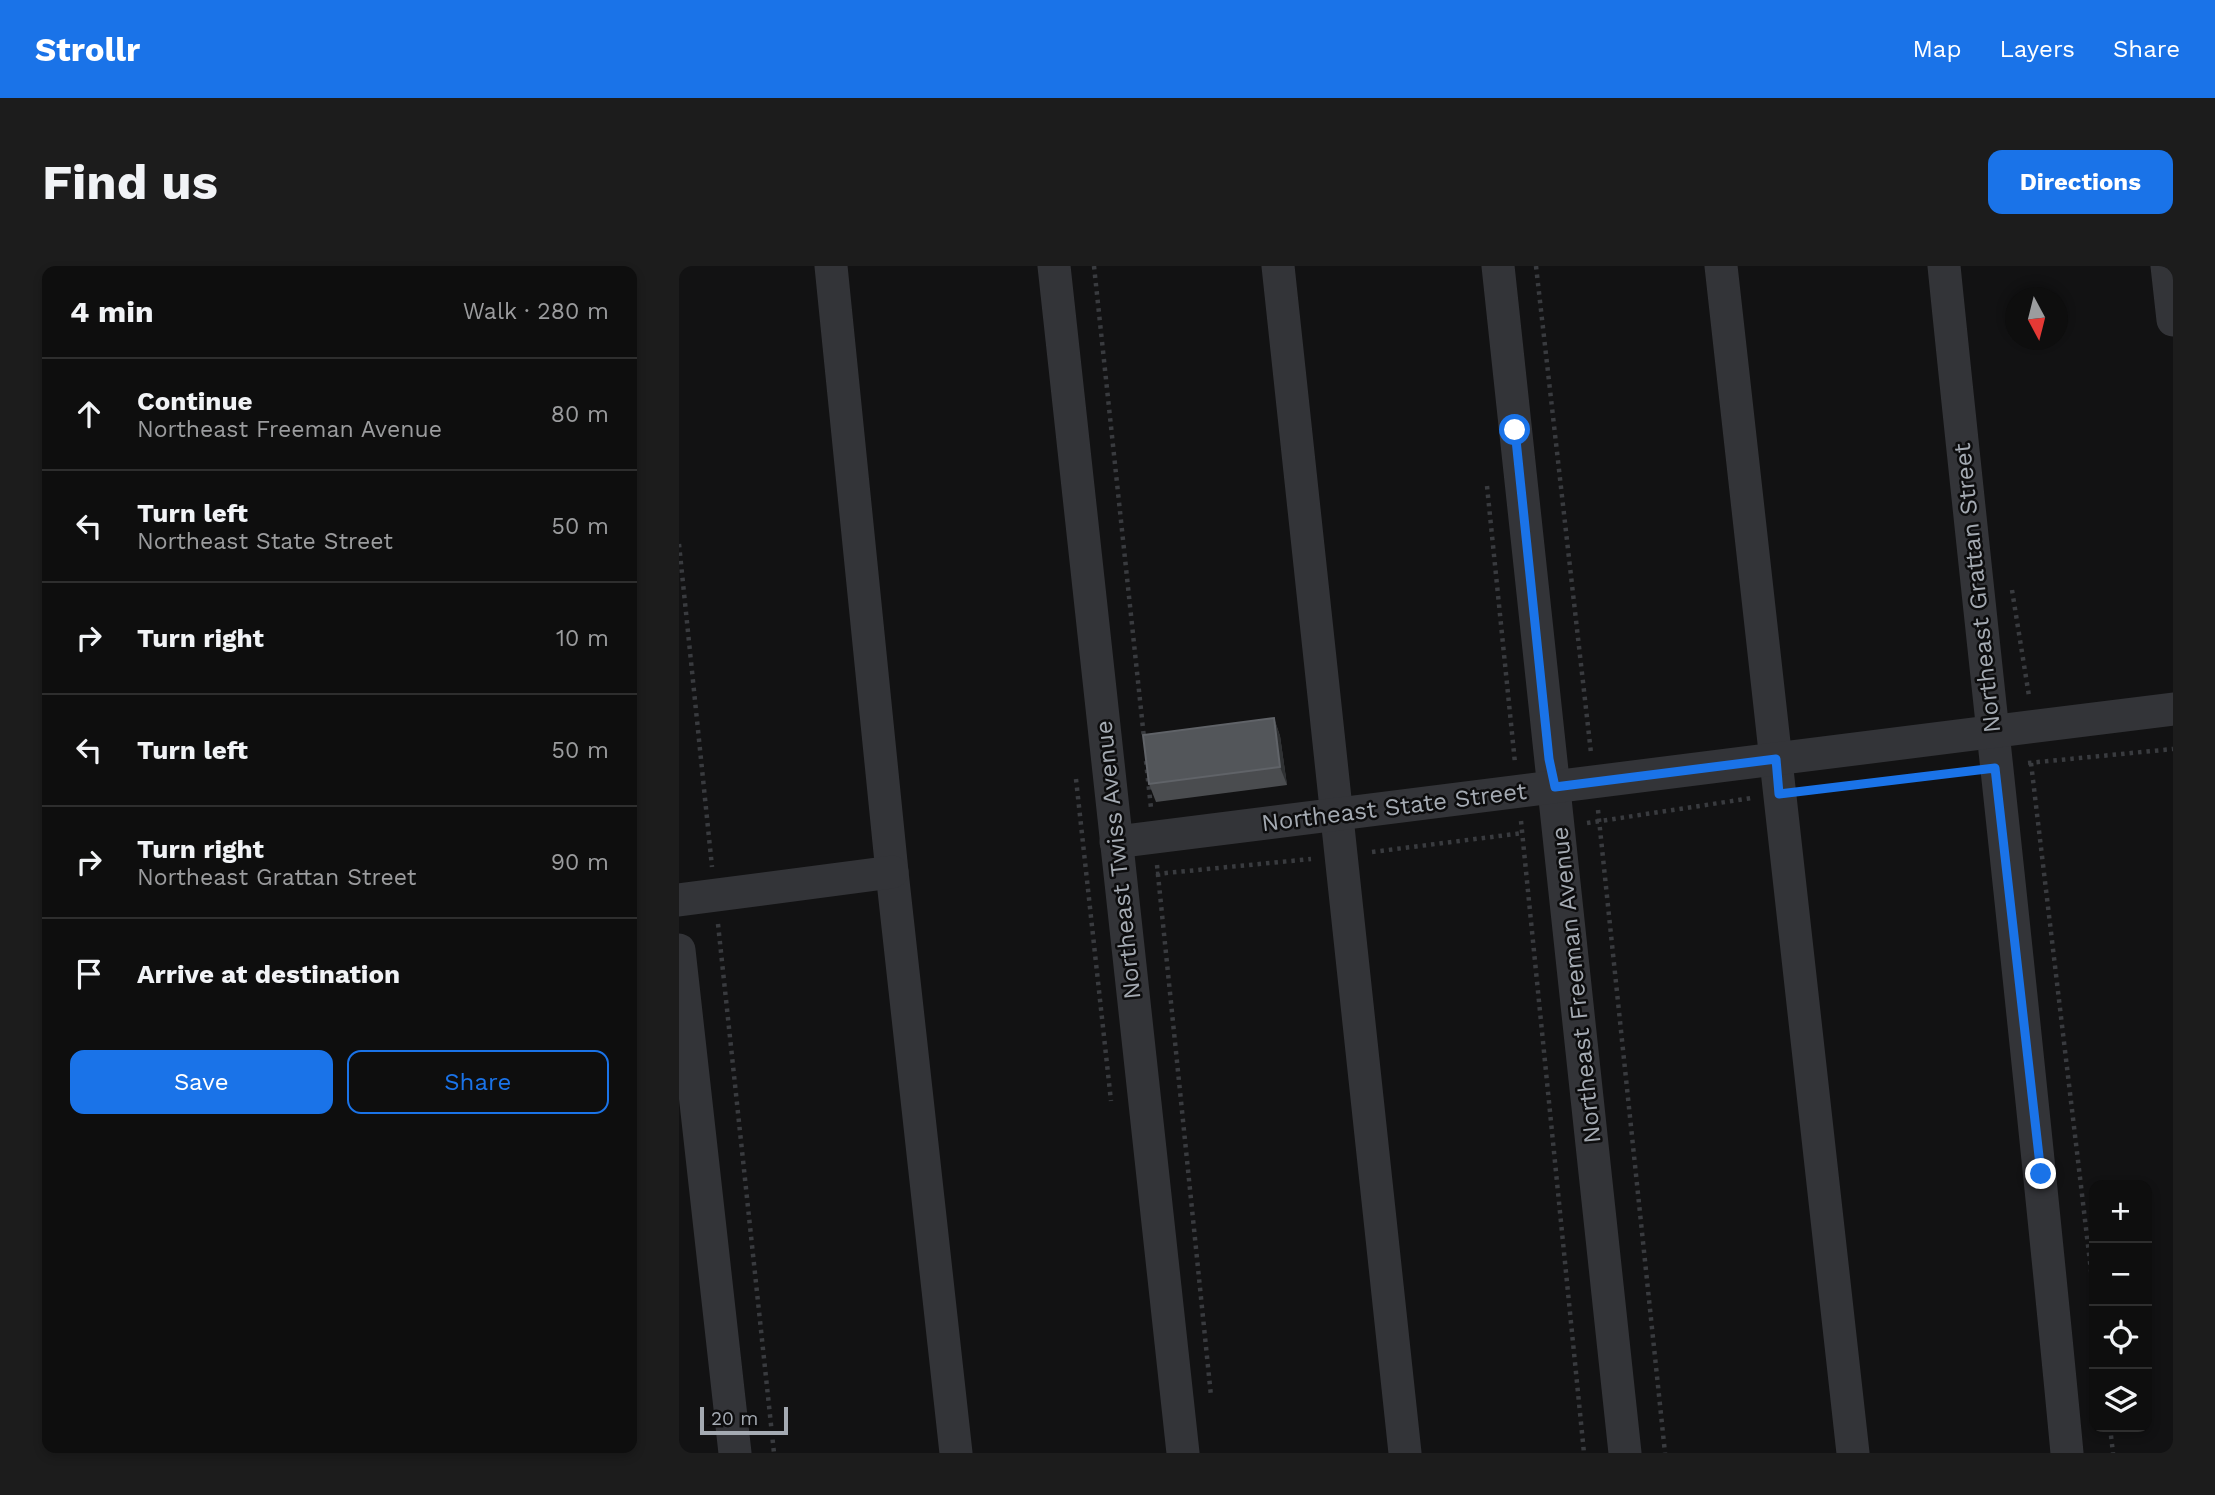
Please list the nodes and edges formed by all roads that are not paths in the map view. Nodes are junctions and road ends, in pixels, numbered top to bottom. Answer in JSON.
{"nodes":[{"id":1,"x":831,"y":266,"type":"edge"},
{"id":2,"x":1054,"y":266,"type":"edge"},
{"id":3,"x":1277,"y":266,"type":"edge"},
{"id":4,"x":1498,"y":266,"type":"edge"},
{"id":5,"x":1721,"y":266,"type":"edge"},
{"id":6,"x":1944,"y":266,"type":"edge"},
{"id":7,"x":2167,"y":266,"type":"edge"},
{"id":8,"x":2173,"y":320,"type":"edge"},
{"id":9,"x":2173,"y":709,"type":"edge"},
{"id":10,"x":1991,"y":732,"type":"junction"},
{"id":11,"x":1776,"y":759,"type":"junction"},
{"id":12,"x":1555,"y":787,"type":"junction"},
{"id":13,"x":1335,"y":814,"type":"junction"},
{"id":14,"x":1115,"y":842,"type":"junction"},
{"id":15,"x":892,"y":872,"type":"junction"},
{"id":16,"x":679,"y":900,"type":"edge"},
{"id":17,"x":679,"y":950,"type":"edge"},
{"id":18,"x":736,"y":1453,"type":"edge"},
{"id":19,"x":956,"y":1453,"type":"edge"},
{"id":20,"x":1183,"y":1453,"type":"edge"},
{"id":21,"x":1405,"y":1453,"type":"edge"},
{"id":22,"x":1625,"y":1453,"type":"edge"},
{"id":23,"x":1853,"y":1453,"type":"edge"},
{"id":24,"x":2067,"y":1453,"type":"edge"}],
"edges":[{"from":1,"to":15,"type":"street"},
{"from":2,"to":14,"type":"street","name":"Northeast Twiss Avenue"},
{"from":3,"to":13,"type":"street"},
{"from":4,"to":12,"type":"street","name":"Northeast Freeman Avenue"},
{"from":5,"to":11,"type":"street"},
{"from":6,"to":10,"type":"street","name":"Northeast Grattan Street"},
{"from":7,"to":8,"type":"street"},
{"from":9,"to":10,"type":"street","name":"Northeast State Street"},
{"from":10,"to":11,"type":"street","name":"Northeast State Street"},
{"from":10,"to":24,"type":"street","name":"Northeast Grattan Street"},
{"from":11,"to":12,"type":"street","name":"Northeast State Street"},
{"from":11,"to":23,"type":"street"},
{"from":12,"to":13,"type":"street","name":"Northeast State Street"},
{"from":12,"to":22,"type":"street","name":"Northeast Freeman Avenue"},
{"from":13,"to":14,"type":"street","name":"Northeast State Street"},
{"from":13,"to":21,"type":"street"},
{"from":14,"to":20,"type":"street","name":"Northeast Twiss Avenue"},
{"from":15,"to":16,"type":"street"},
{"from":15,"to":19,"type":"street"},
{"from":17,"to":18,"type":"street"}]}
